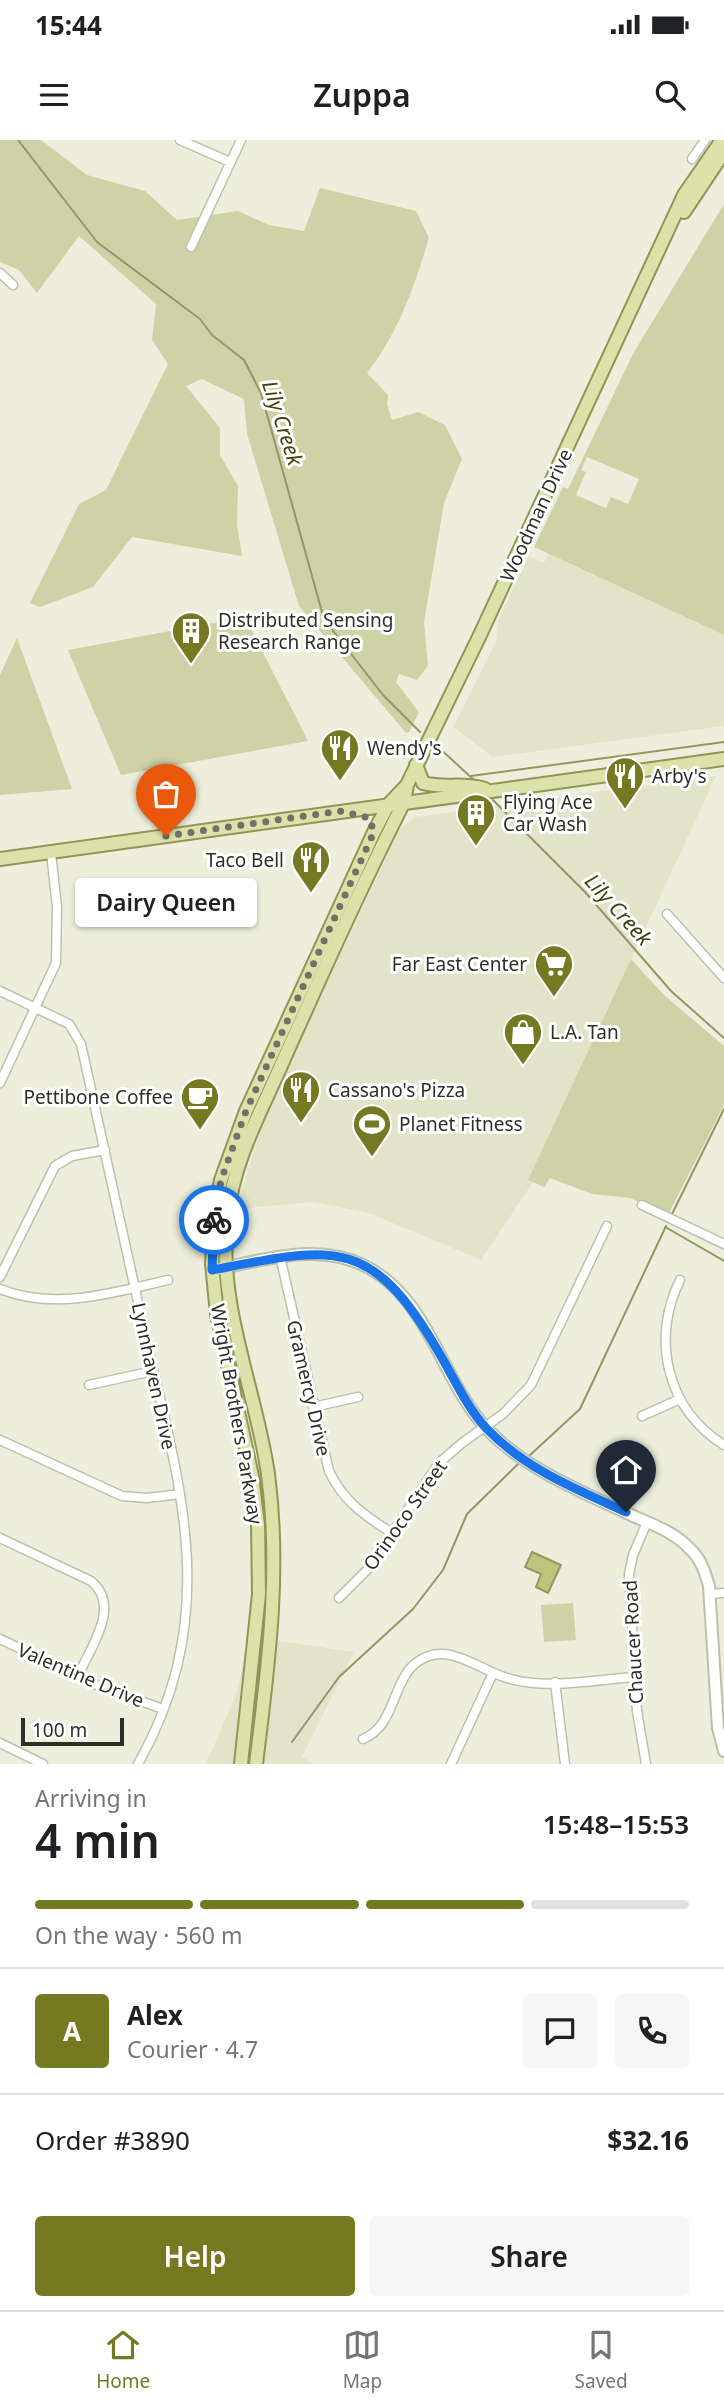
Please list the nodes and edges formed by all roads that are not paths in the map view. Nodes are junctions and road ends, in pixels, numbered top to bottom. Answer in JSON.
{"nodes":[{"id":1,"x":180,"y":140,"type":"edge"},
{"id":2,"x":241,"y":140,"type":"edge"},
{"id":3,"x":705,"y":140,"type":"edge"},
{"id":4,"x":722,"y":140,"type":"edge"},
{"id":5,"x":724,"y":152,"type":"edge"},
{"id":6,"x":692,"y":159,"type":"dead end"},
{"id":7,"x":229,"y":162,"type":"junction"},
{"id":8,"x":663,"y":244,"type":"junction"},
{"id":9,"x":191,"y":247,"type":"dead end"},
{"id":10,"x":0,"y":273,"type":"edge"},
{"id":11,"x":13,"y":285,"type":"dead end"},
{"id":12,"x":724,"y":759,"type":"edge"},
{"id":13,"x":416,"y":765,"type":"junction"},
{"id":14,"x":407,"y":785,"type":"joint"},
{"id":15,"x":489,"y":790,"type":"junction"},
{"id":16,"x":395,"y":804,"type":"junction"},
{"id":17,"x":340,"y":811,"type":"junction"},
{"id":18,"x":374,"y":832,"type":"junction"},
{"id":19,"x":51,"y":853,"type":"junction"},
{"id":20,"x":0,"y":859,"type":"edge"},
{"id":21,"x":667,"y":914,"type":"dead end"},
{"id":22,"x":724,"y":978,"type":"edge"},
{"id":23,"x":0,"y":991,"type":"edge"},
{"id":24,"x":36,"y":1008,"type":"junction"},
{"id":25,"x":0,"y":1083,"type":"edge"},
{"id":26,"x":104,"y":1150,"type":"junction"},
{"id":27,"x":642,"y":1205,"type":"dead end"},
{"id":28,"x":607,"y":1226,"type":"dead end"},
{"id":29,"x":724,"y":1244,"type":"edge"},
{"id":30,"x":280,"y":1256,"type":"junction"},
{"id":31,"x":226,"y":1268,"type":"junction"},
{"id":32,"x":212,"y":1270,"type":"junction"},
{"id":33,"x":0,"y":1277,"type":"edge"},
{"id":34,"x":168,"y":1280,"type":"dead end"},
{"id":35,"x":680,"y":1280,"type":"dead end"},
{"id":36,"x":135,"y":1288,"type":"junction"},
{"id":37,"x":0,"y":1289,"type":"edge"},
{"id":38,"x":153,"y":1371,"type":"junction"},
{"id":39,"x":89,"y":1385,"type":"dead end"},
{"id":40,"x":358,"y":1396,"type":"dead end"},
{"id":41,"x":680,"y":1399,"type":"junction"},
{"id":42,"x":313,"y":1406,"type":"junction"},
{"id":43,"x":642,"y":1416,"type":"dead end"},
{"id":44,"x":485,"y":1427,"type":"junction"},
{"id":45,"x":0,"y":1440,"type":"edge"},
{"id":46,"x":724,"y":1445,"type":"edge"},
{"id":47,"x":180,"y":1494,"type":"junction"},
{"id":48,"x":647,"y":1522,"type":"junction"},
{"id":49,"x":392,"y":1533,"type":"junction"},
{"id":50,"x":0,"y":1538,"type":"edge"},
{"id":51,"x":710,"y":1594,"type":"junction"},
{"id":52,"x":724,"y":1594,"type":"edge"},
{"id":53,"x":338,"y":1598,"type":"dead end"},
{"id":54,"x":0,"y":1639,"type":"edge"},
{"id":55,"x":493,"y":1673,"type":"junction"},
{"id":56,"x":78,"y":1676,"type":"junction"},
{"id":57,"x":635,"y":1677,"type":"junction"},
{"id":58,"x":555,"y":1682,"type":"junction"},
{"id":59,"x":163,"y":1709,"type":"junction"},
{"id":60,"x":363,"y":1739,"type":"dead end"},
{"id":61,"x":0,"y":1743,"type":"edge"},
{"id":62,"x":724,"y":1751,"type":"edge"},
{"id":63,"x":43,"y":1764,"type":"edge"},
{"id":64,"x":138,"y":1764,"type":"edge"},
{"id":65,"x":241,"y":1764,"type":"edge"},
{"id":66,"x":256,"y":1764,"type":"edge"},
{"id":67,"x":451,"y":1764,"type":"edge"},
{"id":68,"x":565,"y":1764,"type":"edge"},
{"id":69,"x":646,"y":1764,"type":"edge"}],
"edges":[{"from":1,"to":7,"type":"street"},
{"from":2,"to":7,"type":"street"},
{"from":3,"to":6,"type":"street"},
{"from":4,"to":8,"type":"main road","name":"Woodman Drive"},
{"from":5,"to":8,"type":"main road","name":"Woodman Drive"},
{"from":7,"to":9,"type":"street"},
{"from":8,"to":13,"type":"main road","name":"Woodman Drive"},
{"from":10,"to":11,"type":"street"},
{"from":12,"to":15,"type":"main road"},
{"from":13,"to":14,"type":"main road","name":"Woodman Drive"},
{"from":13,"to":15,"type":"main road"},
{"from":14,"to":16,"type":"main road","name":"Wright Brothers Parkway"},
{"from":15,"to":16,"type":"main road"},
{"from":16,"to":17,"type":"main road"},
{"from":16,"to":18,"type":"main road","name":"Wright Brothers Parkway"},
{"from":16,"to":31,"type":"main road","name":"Wright Brothers Parkway"},
{"from":17,"to":18,"type":"main road"},
{"from":17,"to":19,"type":"main road"},
{"from":18,"to":32,"type":"main road","name":"Wright Brothers Parkway"},
{"from":19,"to":20,"type":"main road"},
{"from":19,"to":24,"type":"street"},
{"from":21,"to":22,"type":"street"},
{"from":23,"to":24,"type":"street","name":"Lynnhaven Drive"},
{"from":24,"to":25,"type":"street"},
{"from":24,"to":26,"type":"street","name":"Lynnhaven Drive"},
{"from":26,"to":33,"type":"street"},
{"from":26,"to":36,"type":"street","name":"Lynnhaven Drive"},
{"from":27,"to":29,"type":"street"},
{"from":28,"to":44,"type":"street","name":"Orinoco Street"},
{"from":30,"to":31,"type":"street"},
{"from":30,"to":42,"type":"street","name":"Gramercy Drive"},
{"from":30,"to":44,"type":"street"},
{"from":31,"to":32,"type":"street"},
{"from":31,"to":66,"type":"main road","name":"Wright Brothers Parkway"},
{"from":32,"to":65,"type":"main road","name":"Wright Brothers Parkway"},
{"from":34,"to":36,"type":"street"},
{"from":35,"to":41,"type":"street"},
{"from":36,"to":37,"type":"street"},
{"from":36,"to":38,"type":"street","name":"Lynnhaven Drive"},
{"from":38,"to":39,"type":"street"},
{"from":38,"to":47,"type":"street","name":"Lynnhaven Drive"},
{"from":40,"to":42,"type":"street"},
{"from":41,"to":43,"type":"street"},
{"from":41,"to":46,"type":"street"},
{"from":42,"to":49,"type":"street","name":"Gramercy Drive"},
{"from":44,"to":48,"type":"street"},
{"from":44,"to":49,"type":"street","name":"Orinoco Street"},
{"from":45,"to":47,"type":"street"},
{"from":47,"to":59,"type":"street","name":"Lynnhaven Drive"},
{"from":48,"to":51,"type":"street"},
{"from":48,"to":57,"type":"street","name":"Chaucer Road"},
{"from":49,"to":53,"type":"street","name":"Orinoco Street"},
{"from":50,"to":56,"type":"street"},
{"from":51,"to":52,"type":"street"},
{"from":51,"to":62,"type":"street"},
{"from":54,"to":56,"type":"street","name":"Valentine Drive"},
{"from":55,"to":58,"type":"street"},
{"from":55,"to":60,"type":"street"},
{"from":55,"to":67,"type":"street"},
{"from":56,"to":59,"type":"street","name":"Valentine Drive"},
{"from":57,"to":58,"type":"street"},
{"from":57,"to":69,"type":"street","name":"Chaucer Road"},
{"from":58,"to":68,"type":"street"},
{"from":59,"to":64,"type":"street","name":"Lynnhaven Drive"},
{"from":61,"to":63,"type":"street"}]}
